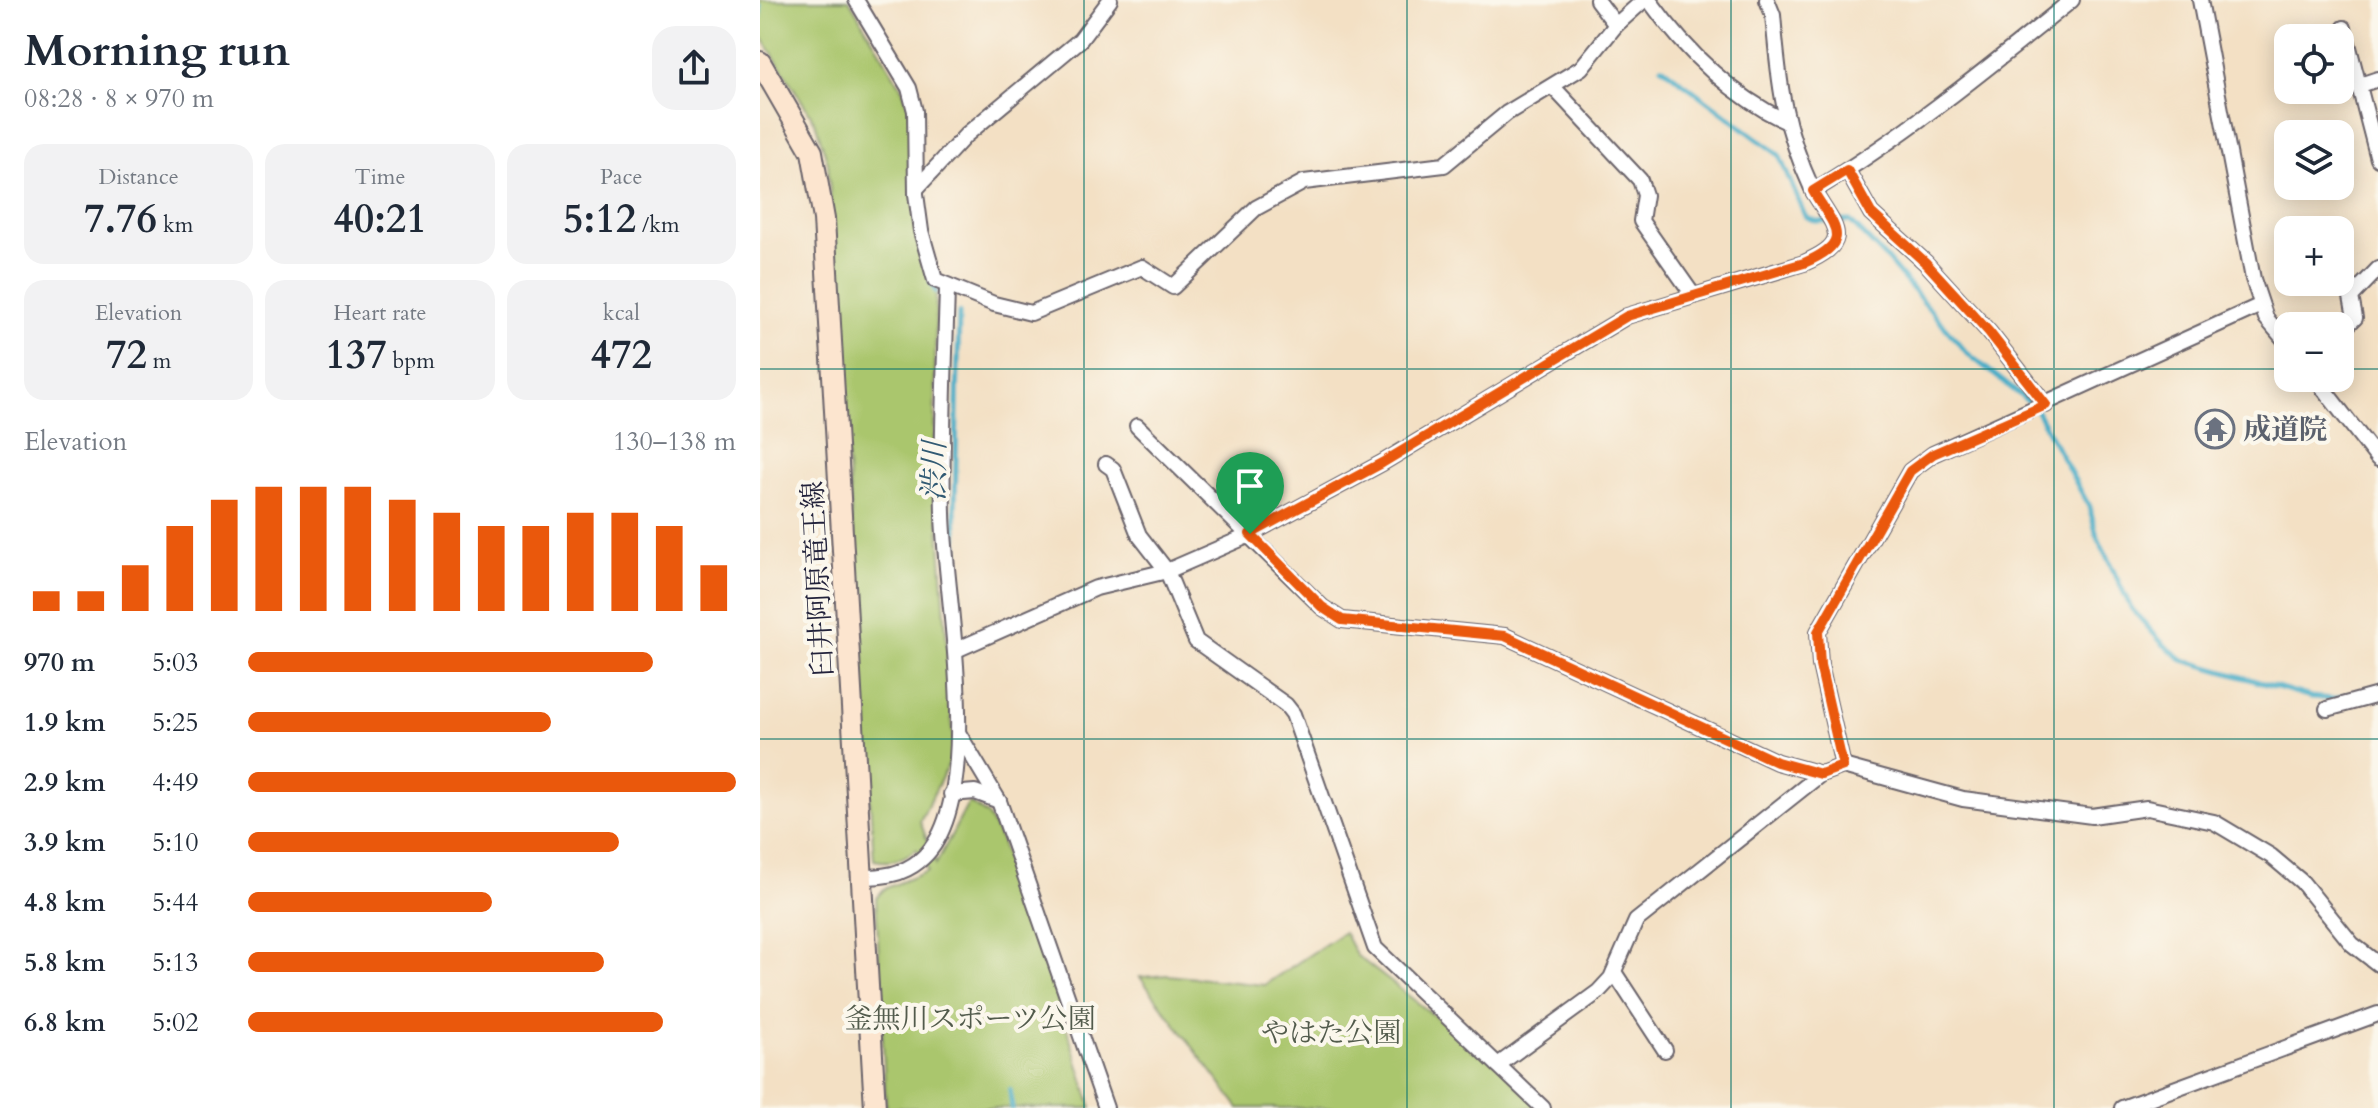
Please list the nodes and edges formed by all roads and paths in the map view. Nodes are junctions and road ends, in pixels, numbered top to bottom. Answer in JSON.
{"nodes":[{"id":1,"x":856,"y":0,"type":"edge"},
{"id":2,"x":1110,"y":0,"type":"edge"},
{"id":3,"x":1597,"y":0,"type":"edge"},
{"id":4,"x":1647,"y":0,"type":"edge"},
{"id":5,"x":1767,"y":0,"type":"edge"},
{"id":6,"x":2072,"y":0,"type":"edge"},
{"id":7,"x":2200,"y":0,"type":"edge"},
{"id":8,"x":2057,"y":5,"type":"edge"},
{"id":9,"x":1616,"y":25,"type":"junction"},
{"id":10,"x":760,"y":62,"type":"edge"},
{"id":11,"x":2354,"y":64,"type":"edge"},
{"id":12,"x":2378,"y":79,"type":"edge"},
{"id":13,"x":2360,"y":85,"type":"junction"},
{"id":14,"x":1553,"y":87,"type":"junction"},
{"id":15,"x":1785,"y":121,"type":"junction"},
{"id":16,"x":2378,"y":159,"type":"edge"},
{"id":17,"x":1847,"y":170,"type":"junction"},
{"id":18,"x":916,"y":189,"type":"junction"},
{"id":19,"x":1813,"y":191,"type":"junction"},
{"id":20,"x":2378,"y":269,"type":"edge"},
{"id":21,"x":947,"y":288,"type":"junction"},
{"id":22,"x":1693,"y":295,"type":"junction"},
{"id":23,"x":2261,"y":305,"type":"junction"},
{"id":24,"x":2354,"y":312,"type":"edge"},
{"id":25,"x":2274,"y":327,"type":"edge"},
{"id":26,"x":2326,"y":392,"type":"edge"},
{"id":27,"x":2046,"y":405,"type":"junction"},
{"id":28,"x":1137,"y":426,"type":"dead end"},
{"id":29,"x":2378,"y":459,"type":"edge"},
{"id":30,"x":1106,"y":464,"type":"dead end"},
{"id":31,"x":1250,"y":534,"type":"junction"},
{"id":32,"x":1167,"y":571,"type":"junction"},
{"id":33,"x":956,"y":650,"type":"junction"},
{"id":34,"x":2378,"y":695,"type":"edge"},
{"id":35,"x":2327,"y":709,"type":"dead end"},
{"id":36,"x":959,"y":734,"type":"junction"},
{"id":37,"x":1843,"y":766,"type":"junction"},
{"id":38,"x":1821,"y":774,"type":"junction"},
{"id":39,"x":951,"y":794,"type":"junction"},
{"id":40,"x":999,"y":801,"type":"junction"},
{"id":41,"x":862,"y":877,"type":"junction"},
{"id":42,"x":2378,"y":964,"type":"edge"},
{"id":43,"x":1614,"y":972,"type":"junction"},
{"id":44,"x":2378,"y":1014,"type":"edge"},
{"id":45,"x":1665,"y":1050,"type":"dead end"},
{"id":46,"x":1498,"y":1065,"type":"junction"},
{"id":47,"x":875,"y":1108,"type":"edge"},
{"id":48,"x":1106,"y":1108,"type":"edge"},
{"id":49,"x":1543,"y":1108,"type":"edge"},
{"id":50,"x":2122,"y":1108,"type":"edge"}],
"edges":[{"from":1,"to":18,"type":"street"},
{"from":2,"to":18,"type":"street"},
{"from":3,"to":9,"type":"street"},
{"from":4,"to":9,"type":"street"},
{"from":4,"to":15,"type":"street"},
{"from":5,"to":15,"type":"street"},
{"from":6,"to":8,"type":"street"},
{"from":7,"to":23,"type":"street"},
{"from":8,"to":17,"type":"street"},
{"from":9,"to":14,"type":"street"},
{"from":10,"to":41,"type":"main road","name":"臼井阿原竜王線"},
{"from":11,"to":13,"type":"street"},
{"from":12,"to":13,"type":"street"},
{"from":13,"to":16,"type":"street"},
{"from":14,"to":21,"type":"street"},
{"from":14,"to":22,"type":"street"},
{"from":15,"to":19,"type":"street"},
{"from":17,"to":19,"type":"street"},
{"from":17,"to":27,"type":"street"},
{"from":18,"to":21,"type":"street"},
{"from":19,"to":22,"type":"street"},
{"from":20,"to":24,"type":"street"},
{"from":21,"to":33,"type":"street"},
{"from":22,"to":31,"type":"street"},
{"from":23,"to":25,"type":"street"},
{"from":23,"to":27,"type":"street"},
{"from":26,"to":29,"type":"street"},
{"from":27,"to":37,"type":"street"},
{"from":28,"to":31,"type":"street"},
{"from":30,"to":32,"type":"street"},
{"from":31,"to":32,"type":"street"},
{"from":31,"to":38,"type":"street"},
{"from":32,"to":33,"type":"street"},
{"from":32,"to":46,"type":"street"},
{"from":33,"to":36,"type":"street"},
{"from":34,"to":35,"type":"street"},
{"from":36,"to":39,"type":"street"},
{"from":36,"to":40,"type":"street"},
{"from":37,"to":38,"type":"street"},
{"from":37,"to":42,"type":"street"},
{"from":38,"to":43,"type":"street"},
{"from":39,"to":40,"type":"street"},
{"from":39,"to":41,"type":"street"},
{"from":40,"to":48,"type":"street"},
{"from":41,"to":47,"type":"main road","name":"臼井阿原竜王線"},
{"from":43,"to":45,"type":"street"},
{"from":43,"to":46,"type":"street"},
{"from":44,"to":50,"type":"street"},
{"from":46,"to":49,"type":"street"}]}
